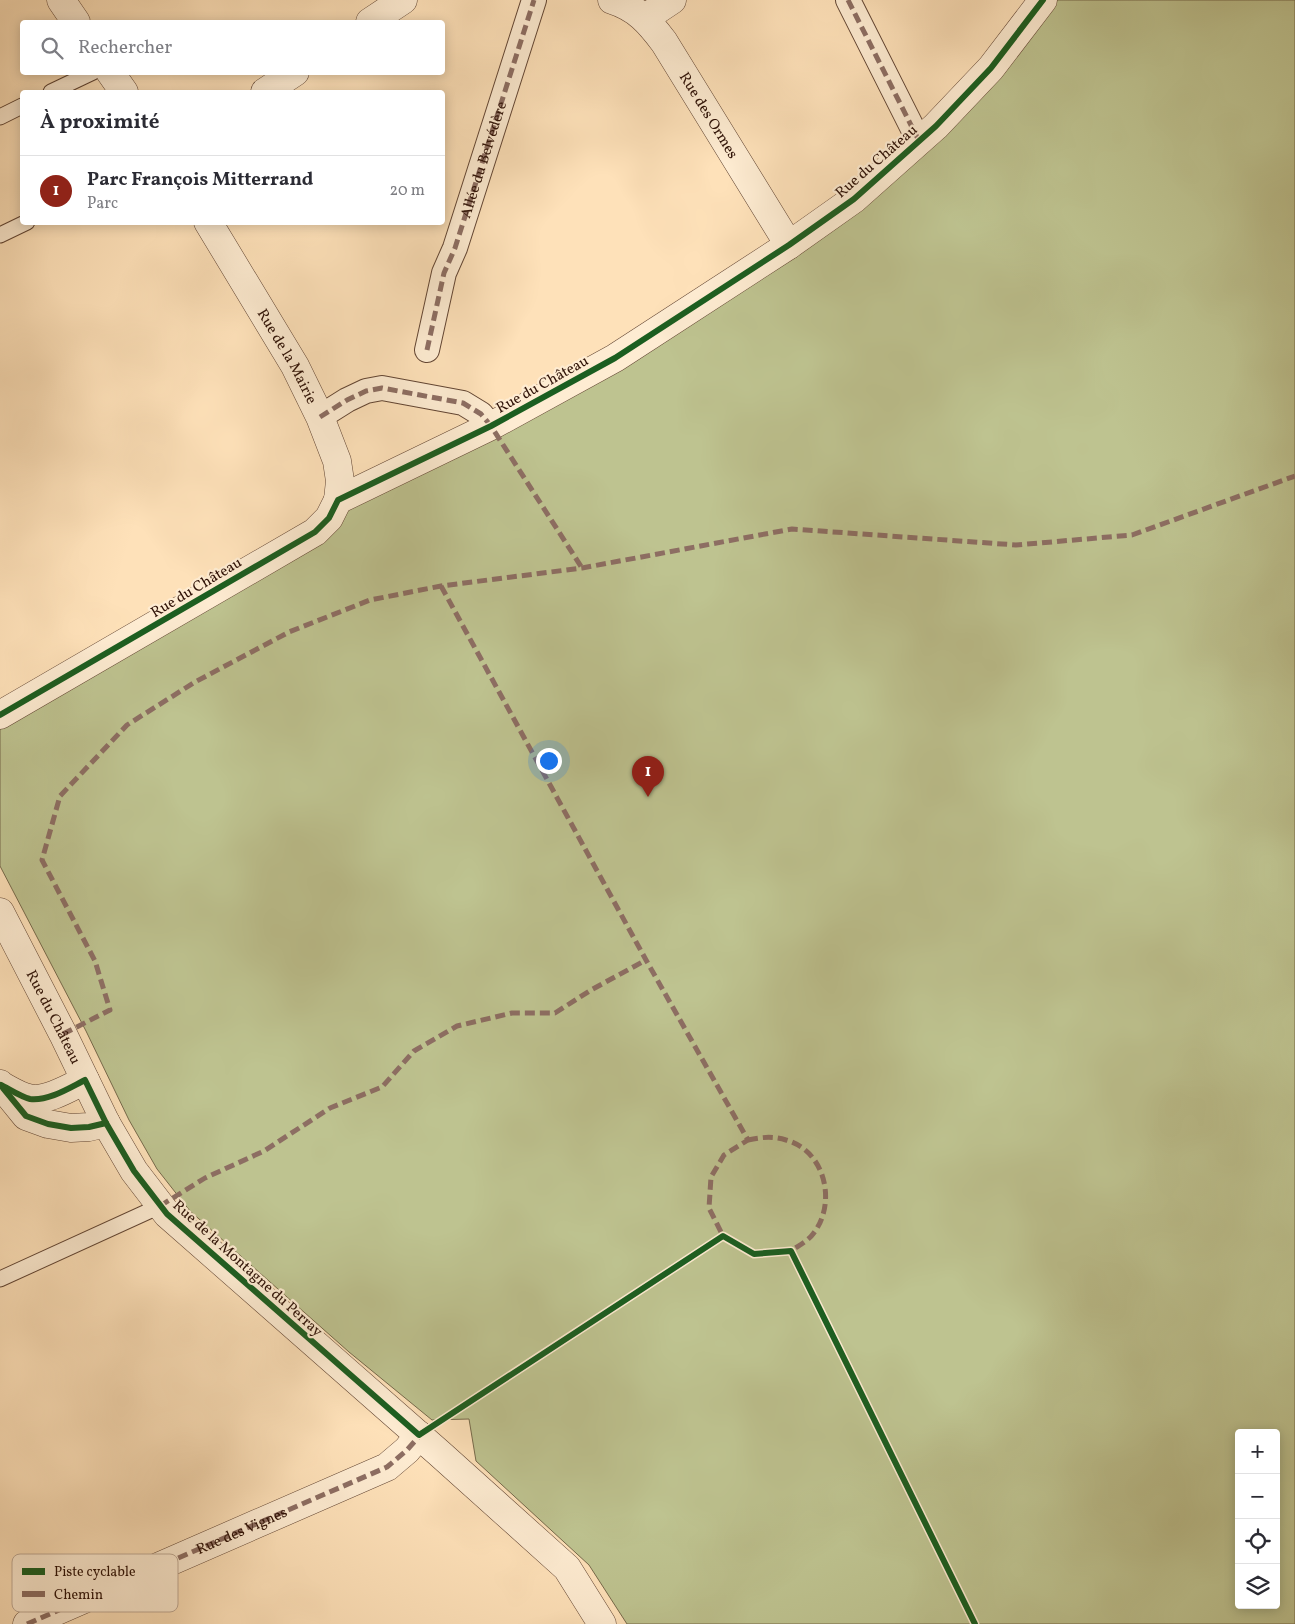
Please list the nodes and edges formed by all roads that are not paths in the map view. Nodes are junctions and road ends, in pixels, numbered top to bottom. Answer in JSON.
{"nodes":[{"id":1,"x":61,"y":0,"type":"edge"},
{"id":2,"x":404,"y":0,"type":"edge"},
{"id":3,"x":534,"y":0,"type":"edge"},
{"id":4,"x":612,"y":0,"type":"edge"},
{"id":5,"x":672,"y":0,"type":"edge"},
{"id":6,"x":848,"y":0,"type":"edge"},
{"id":7,"x":1040,"y":1,"type":"edge"},
{"id":8,"x":645,"y":18,"type":"junction"},
{"id":9,"x":75,"y":20,"type":"edge"},
{"id":10,"x":373,"y":20,"type":"edge"},
{"id":11,"x":87,"y":75,"type":"edge"},
{"id":12,"x":112,"y":75,"type":"edge"},
{"id":13,"x":290,"y":75,"type":"edge"},
{"id":14,"x":55,"y":90,"type":"edge"},
{"id":15,"x":123,"y":90,"type":"edge"},
{"id":16,"x":268,"y":90,"type":"edge"},
{"id":17,"x":20,"y":107,"type":"edge"},
{"id":18,"x":0,"y":117,"type":"edge"},
{"id":19,"x":919,"y":141,"type":"junction"},
{"id":20,"x":21,"y":225,"type":"edge"},
{"id":21,"x":210,"y":225,"type":"edge"},
{"id":22,"x":0,"y":235,"type":"edge"},
{"id":23,"x":789,"y":245,"type":"junction"},
{"id":24,"x":427,"y":350,"type":"dead end"},
{"id":25,"x":320,"y":417,"type":"junction"},
{"id":26,"x":491,"y":426,"type":"junction"},
{"id":27,"x":338,"y":500,"type":"junction"},
{"id":28,"x":0,"y":715,"type":"edge"},
{"id":29,"x":0,"y":912,"type":"edge"},
{"id":30,"x":85,"y":1080,"type":"junction"},
{"id":31,"x":0,"y":1085,"type":"edge"},
{"id":32,"x":106,"y":1123,"type":"junction"},
{"id":33,"x":160,"y":1206,"type":"junction"},
{"id":34,"x":0,"y":1280,"type":"edge"},
{"id":35,"x":419,"y":1435,"type":"junction"},
{"id":36,"x":178,"y":1558,"type":"edge"},
{"id":37,"x":55,"y":1612,"type":"edge"},
{"id":38,"x":28,"y":1624,"type":"edge"},
{"id":39,"x":602,"y":1624,"type":"edge"}],
"edges":[{"from":1,"to":9,"type":"street"},
{"from":2,"to":10,"type":"street"},
{"from":3,"to":24,"type":"street","name":"Allée du Belvédère"},
{"from":4,"to":8,"type":"street","name":"Rue des Ormes"},
{"from":5,"to":8,"type":"street"},
{"from":6,"to":19,"type":"street"},
{"from":7,"to":19,"type":"street","name":"Rue du Château"},
{"from":8,"to":23,"type":"street","name":"Rue des Ormes"},
{"from":11,"to":14,"type":"lane"},
{"from":12,"to":15,"type":"street"},
{"from":13,"to":16,"type":"street"},
{"from":17,"to":18,"type":"lane"},
{"from":19,"to":23,"type":"street","name":"Rue du Château"},
{"from":20,"to":22,"type":"lane"},
{"from":21,"to":25,"type":"street","name":"Rue de la Mairie"},
{"from":23,"to":26,"type":"street","name":"Rue du Château"},
{"from":25,"to":26,"type":"street"},
{"from":25,"to":27,"type":"street","name":"Rue de la Mairie"},
{"from":26,"to":27,"type":"street","name":"Rue du Château"},
{"from":27,"to":28,"type":"street","name":"Rue du Château"},
{"from":29,"to":30,"type":"street","name":"Rue du Château"},
{"from":30,"to":31,"type":"street"},
{"from":30,"to":32,"type":"street","name":"Rue du Château"},
{"from":31,"to":32,"type":"street"},
{"from":32,"to":33,"type":"street","name":"Rue de la Montagne du Perray"},
{"from":33,"to":34,"type":"lane"},
{"from":33,"to":35,"type":"street","name":"Rue de la Montagne du Perray"},
{"from":35,"to":36,"type":"street","name":"Rue des Vignes"},
{"from":35,"to":39,"type":"street","name":"Rue de la Montagne du Perray"},
{"from":37,"to":38,"type":"street","name":"Rue des Vignes"}]}
